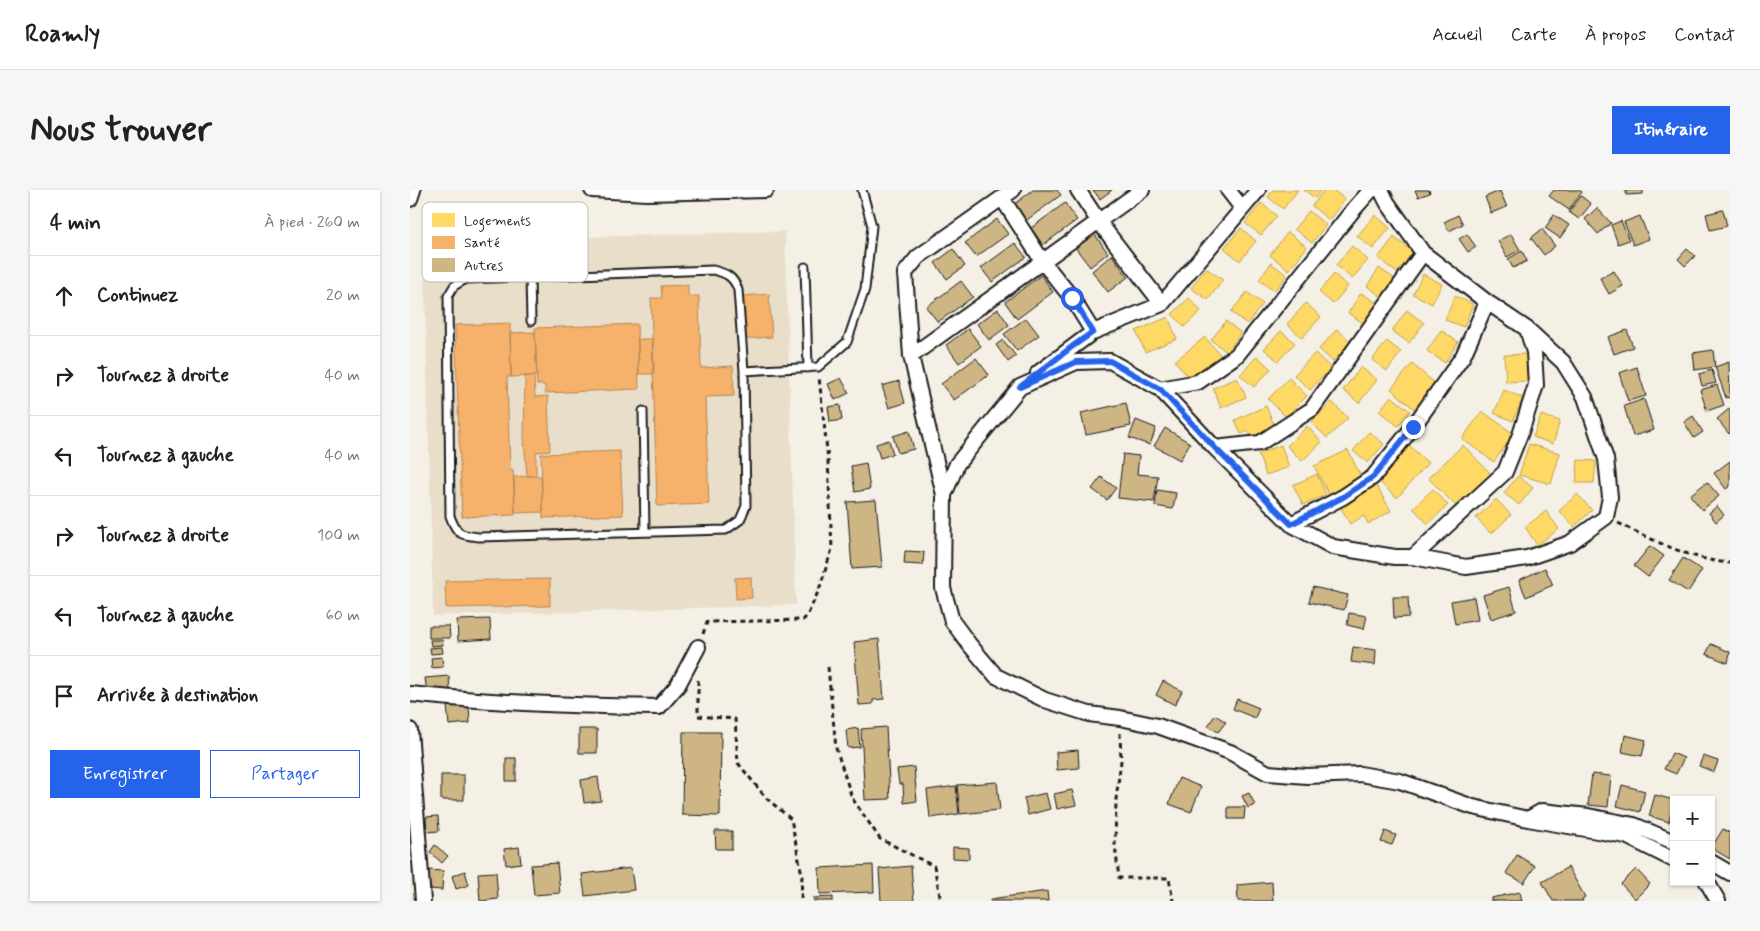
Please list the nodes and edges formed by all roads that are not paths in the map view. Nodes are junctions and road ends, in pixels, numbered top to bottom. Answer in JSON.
{"nodes":[{"id":1,"x":413,"y":190,"type":"edge"},
{"id":2,"x":592,"y":190,"type":"edge"},
{"id":3,"x":766,"y":190,"type":"edge"},
{"id":4,"x":862,"y":190,"type":"edge"},
{"id":5,"x":1078,"y":190,"type":"edge"},
{"id":6,"x":1142,"y":190,"type":"edge"},
{"id":7,"x":1228,"y":190,"type":"edge"},
{"id":8,"x":1258,"y":190,"type":"edge"},
{"id":9,"x":1371,"y":190,"type":"edge"},
{"id":10,"x":1381,"y":190,"type":"edge"},
{"id":11,"x":1008,"y":194,"type":"edge"},
{"id":12,"x":410,"y":200,"type":"edge"},
{"id":13,"x":1242,"y":208,"type":"junction"},
{"id":14,"x":1099,"y":222,"type":"junction"},
{"id":15,"x":1424,"y":253,"type":"junction"},
{"id":16,"x":1043,"y":262,"type":"junction"},
{"id":17,"x":805,"y":267,"type":"dead end"},
{"id":18,"x":588,"y":275,"type":"edge"},
{"id":19,"x":461,"y":282,"type":"edge"},
{"id":20,"x":530,"y":282,"type":"edge"},
{"id":21,"x":1487,"y":302,"type":"junction"},
{"id":22,"x":1162,"y":304,"type":"junction"},
{"id":23,"x":531,"y":322,"type":"dead end"},
{"id":24,"x":1527,"y":329,"type":"junction"},
{"id":25,"x":1093,"y":332,"type":"junction"},
{"id":26,"x":911,"y":356,"type":"junction"},
{"id":27,"x":808,"y":368,"type":"junction"},
{"id":28,"x":744,"y":371,"type":"junction"},
{"id":29,"x":1020,"y":387,"type":"junction"},
{"id":30,"x":1160,"y":389,"type":"junction"},
{"id":31,"x":643,"y":411,"type":"dead end"},
{"id":32,"x":1215,"y":448,"type":"junction"},
{"id":33,"x":944,"y":495,"type":"junction"},
{"id":34,"x":1291,"y":524,"type":"junction"},
{"id":35,"x":645,"y":532,"type":"junction"},
{"id":36,"x":1413,"y":556,"type":"junction"},
{"id":37,"x":698,"y":647,"type":"road end"},
{"id":38,"x":410,"y":694,"type":"edge"},
{"id":39,"x":410,"y":730,"type":"edge"},
{"id":40,"x":1528,"y":819,"type":"junction"},
{"id":41,"x":1672,"y":841,"type":"edge"},
{"id":42,"x":1670,"y":858,"type":"edge"},
{"id":43,"x":1715,"y":864,"type":"edge"},
{"id":44,"x":1730,"y":873,"type":"edge"},
{"id":45,"x":1709,"y":886,"type":"edge"},
{"id":46,"x":422,"y":901,"type":"edge"},
{"id":47,"x":1718,"y":901,"type":"edge"}],
"edges":[{"from":1,"to":12,"type":"street"},
{"from":2,"to":3,"type":"street"},
{"from":4,"to":27,"type":"lane"},
{"from":5,"to":14,"type":"street"},
{"from":6,"to":14,"type":"street"},
{"from":7,"to":13,"type":"street"},
{"from":8,"to":13,"type":"street"},
{"from":9,"to":30,"type":"street"},
{"from":10,"to":15,"type":"street"},
{"from":11,"to":16,"type":"street"},
{"from":11,"to":26,"type":"street"},
{"from":13,"to":22,"type":"street"},
{"from":14,"to":16,"type":"street"},
{"from":14,"to":22,"type":"street"},
{"from":15,"to":21,"type":"street"},
{"from":15,"to":32,"type":"street"},
{"from":16,"to":25,"type":"street"},
{"from":16,"to":26,"type":"street"},
{"from":17,"to":27,"type":"lane"},
{"from":18,"to":28,"type":"lane"},
{"from":19,"to":35,"type":"lane"},
{"from":20,"to":23,"type":"lane"},
{"from":21,"to":24,"type":"street"},
{"from":21,"to":34,"type":"street"},
{"from":22,"to":25,"type":"street"},
{"from":24,"to":36,"type":"street"},
{"from":24,"to":36,"type":"street"},
{"from":25,"to":29,"type":"street"},
{"from":26,"to":33,"type":"street"},
{"from":27,"to":28,"type":"lane"},
{"from":28,"to":35,"type":"lane"},
{"from":29,"to":30,"type":"street"},
{"from":29,"to":33,"type":"street"},
{"from":30,"to":32,"type":"street"},
{"from":31,"to":35,"type":"lane"},
{"from":32,"to":34,"type":"street"},
{"from":33,"to":40,"type":"street"},
{"from":34,"to":36,"type":"street"},
{"from":37,"to":38,"type":"street"},
{"from":39,"to":46,"type":"street"},
{"from":40,"to":41,"type":"street"},
{"from":40,"to":42,"type":"street"},
{"from":43,"to":44,"type":"street"},
{"from":45,"to":47,"type":"street"}]}
